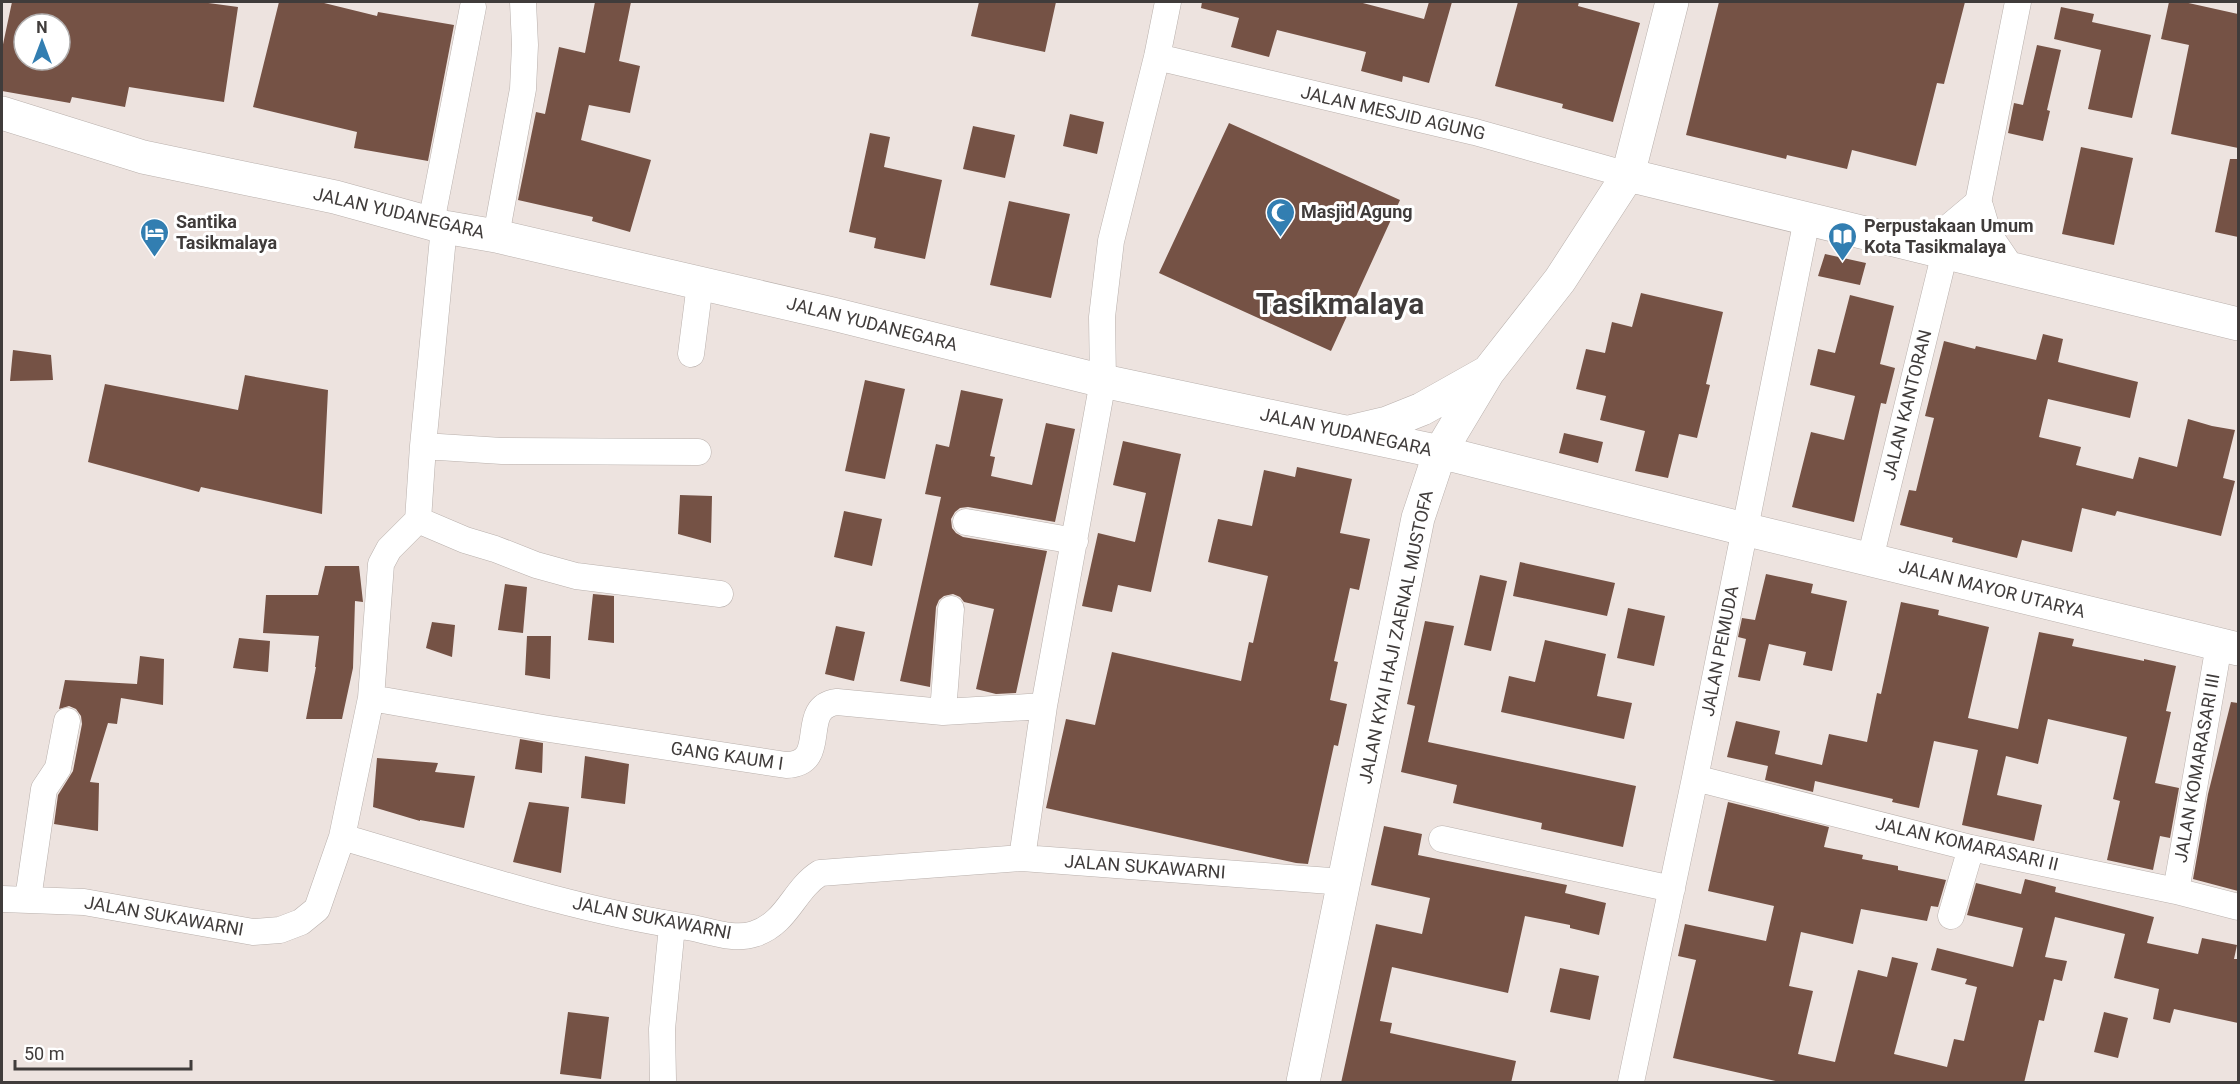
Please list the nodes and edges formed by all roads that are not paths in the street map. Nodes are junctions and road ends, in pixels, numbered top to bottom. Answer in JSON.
{"nodes":[{"id":1,"x":522,"y":2,"type":"edge"},
{"id":2,"x":1168,"y":2,"type":"edge"},
{"id":3,"x":1672,"y":2,"type":"edge"},
{"id":4,"x":2018,"y":2,"type":"edge"},
{"id":5,"x":472,"y":7,"type":"dead end"},
{"id":6,"x":1157,"y":57,"type":"junction"},
{"id":7,"x":2,"y":113,"type":"edge"},
{"id":8,"x":1628,"y":175,"type":"junction"},
{"id":9,"x":1977,"y":208,"type":"junction"},
{"id":10,"x":1808,"y":219,"type":"junction"},
{"id":11,"x":438,"y":225,"type":"junction"},
{"id":12,"x":496,"y":236,"type":"junction"},
{"id":13,"x":1943,"y":251,"type":"junction"},
{"id":14,"x":2006,"y":266,"type":"junction"},
{"id":15,"x":700,"y":284,"type":"junction"},
{"id":16,"x":2238,"y":324,"type":"edge"},
{"id":17,"x":691,"y":354,"type":"dead end"},
{"id":18,"x":1488,"y":372,"type":"junction"},
{"id":19,"x":1103,"y":381,"type":"junction"},
{"id":20,"x":1348,"y":432,"type":"junction"},
{"id":21,"x":423,"y":446,"type":"junction"},
{"id":22,"x":698,"y":452,"type":"dead end"},
{"id":23,"x":1440,"y":452,"type":"junction"},
{"id":24,"x":418,"y":520,"type":"junction"},
{"id":25,"x":966,"y":522,"type":"dead end"},
{"id":26,"x":1744,"y":529,"type":"junction"},
{"id":27,"x":1075,"y":542,"type":"junction"},
{"id":28,"x":1870,"y":559,"type":"junction"},
{"id":29,"x":720,"y":594,"type":"dead end"},
{"id":30,"x":951,"y":609,"type":"dead end"},
{"id":31,"x":2233,"y":646,"type":"edge"},
{"id":32,"x":371,"y":698,"type":"junction"},
{"id":33,"x":1044,"y":706,"type":"junction"},
{"id":34,"x":943,"y":712,"type":"junction"},
{"id":35,"x":67,"y":721,"type":"dead end"},
{"id":36,"x":1695,"y":777,"type":"junction"},
{"id":37,"x":342,"y":837,"type":"junction"},
{"id":38,"x":1442,"y":839,"type":"dead end"},
{"id":39,"x":1971,"y":848,"type":"junction"},
{"id":40,"x":1022,"y":858,"type":"junction"},
{"id":41,"x":1344,"y":882,"type":"junction"},
{"id":42,"x":1672,"y":889,"type":"junction"},
{"id":43,"x":2176,"y":891,"type":"junction"},
{"id":44,"x":2,"y":899,"type":"edge"},
{"id":45,"x":28,"y":899,"type":"junction"},
{"id":46,"x":2238,"y":907,"type":"edge"},
{"id":47,"x":1951,"y":916,"type":"dead end"},
{"id":48,"x":672,"y":926,"type":"junction"},
{"id":49,"x":663,"y":1080,"type":"dead end"},
{"id":50,"x":1637,"y":1081,"type":"edge"},
{"id":51,"x":1304,"y":1083,"type":"edge"}],
"edges":[{"from":1,"to":12,"type":"street"},
{"from":2,"to":6,"type":"street"},
{"from":3,"to":8,"type":"main road","name":"JALAN KYAI HAJI ZAENAL MUSTOFA"},
{"from":4,"to":9,"type":"street"},
{"from":5,"to":11,"type":"street"},
{"from":6,"to":8,"type":"street","name":"JALAN MESJID AGUNG"},
{"from":6,"to":19,"type":"street"},
{"from":7,"to":11,"type":"main road","name":"JALAN YUDANEGARA"},
{"from":8,"to":10,"type":"main road"},
{"from":8,"to":18,"type":"main road","name":"JALAN KYAI HAJI ZAENAL MUSTOFA"},
{"from":9,"to":13,"type":"main road"},
{"from":9,"to":14,"type":"main road"},
{"from":10,"to":13,"type":"main road"},
{"from":10,"to":26,"type":"street","name":"JALAN PEMUDA"},
{"from":11,"to":12,"type":"main road","name":"JALAN YUDANEGARA"},
{"from":11,"to":21,"type":"street"},
{"from":12,"to":15,"type":"main road","name":"JALAN YUDANEGARA"},
{"from":13,"to":14,"type":"main road"},
{"from":13,"to":28,"type":"street","name":"JALAN KANTORAN"},
{"from":14,"to":16,"type":"main road"},
{"from":15,"to":17,"type":"street"},
{"from":15,"to":19,"type":"main road","name":"JALAN YUDANEGARA"},
{"from":18,"to":20,"type":"main road"},
{"from":18,"to":23,"type":"main road","name":"JALAN KYAI HAJI ZAENAL MUSTOFA"},
{"from":19,"to":20,"type":"main road","name":"JALAN YUDANEGARA"},
{"from":19,"to":27,"type":"street"},
{"from":20,"to":23,"type":"main road","name":"JALAN YUDANEGARA"},
{"from":21,"to":22,"type":"street"},
{"from":21,"to":24,"type":"street"},
{"from":23,"to":26,"type":"main road","name":"JALAN YUDANEGARA"},
{"from":23,"to":41,"type":"main road","name":"JALAN KYAI HAJI ZAENAL MUSTOFA"},
{"from":24,"to":29,"type":"street"},
{"from":24,"to":32,"type":"street"},
{"from":25,"to":27,"type":"street"},
{"from":26,"to":28,"type":"main road","name":"JALAN MAYOR UTARYA"},
{"from":26,"to":36,"type":"street","name":"JALAN PEMUDA"},
{"from":27,"to":33,"type":"street"},
{"from":28,"to":31,"type":"main road","name":"JALAN MAYOR UTARYA"},
{"from":30,"to":34,"type":"street"},
{"from":31,"to":43,"type":"street","name":"JALAN KOMARASARI III"},
{"from":32,"to":34,"type":"street","name":"GANG KAUM I"},
{"from":32,"to":37,"type":"street"},
{"from":33,"to":34,"type":"street","name":"GANG KAUM I"},
{"from":33,"to":40,"type":"street"},
{"from":35,"to":45,"type":"street"},
{"from":36,"to":39,"type":"street","name":"JALAN KOMARASARI II"},
{"from":36,"to":42,"type":"street","name":"JALAN PEMUDA"},
{"from":37,"to":45,"type":"street","name":"JALAN SUKAWARNI"},
{"from":37,"to":48,"type":"street","name":"JALAN SUKAWARNI"},
{"from":38,"to":42,"type":"street"},
{"from":39,"to":43,"type":"street","name":"JALAN KOMARASARI II"},
{"from":39,"to":47,"type":"street"},
{"from":40,"to":41,"type":"street","name":"JALAN SUKAWARNI"},
{"from":40,"to":48,"type":"street","name":"JALAN SUKAWARNI"},
{"from":41,"to":51,"type":"main road","name":"JALAN KYAI HAJI ZAENAL MUSTOFA"},
{"from":42,"to":50,"type":"street","name":"JALAN PEMUDA"},
{"from":43,"to":46,"type":"street","name":"JALAN KOMARASARI II"},
{"from":44,"to":45,"type":"street","name":"JALAN SUKAWARNI"},
{"from":48,"to":49,"type":"street"}]}
